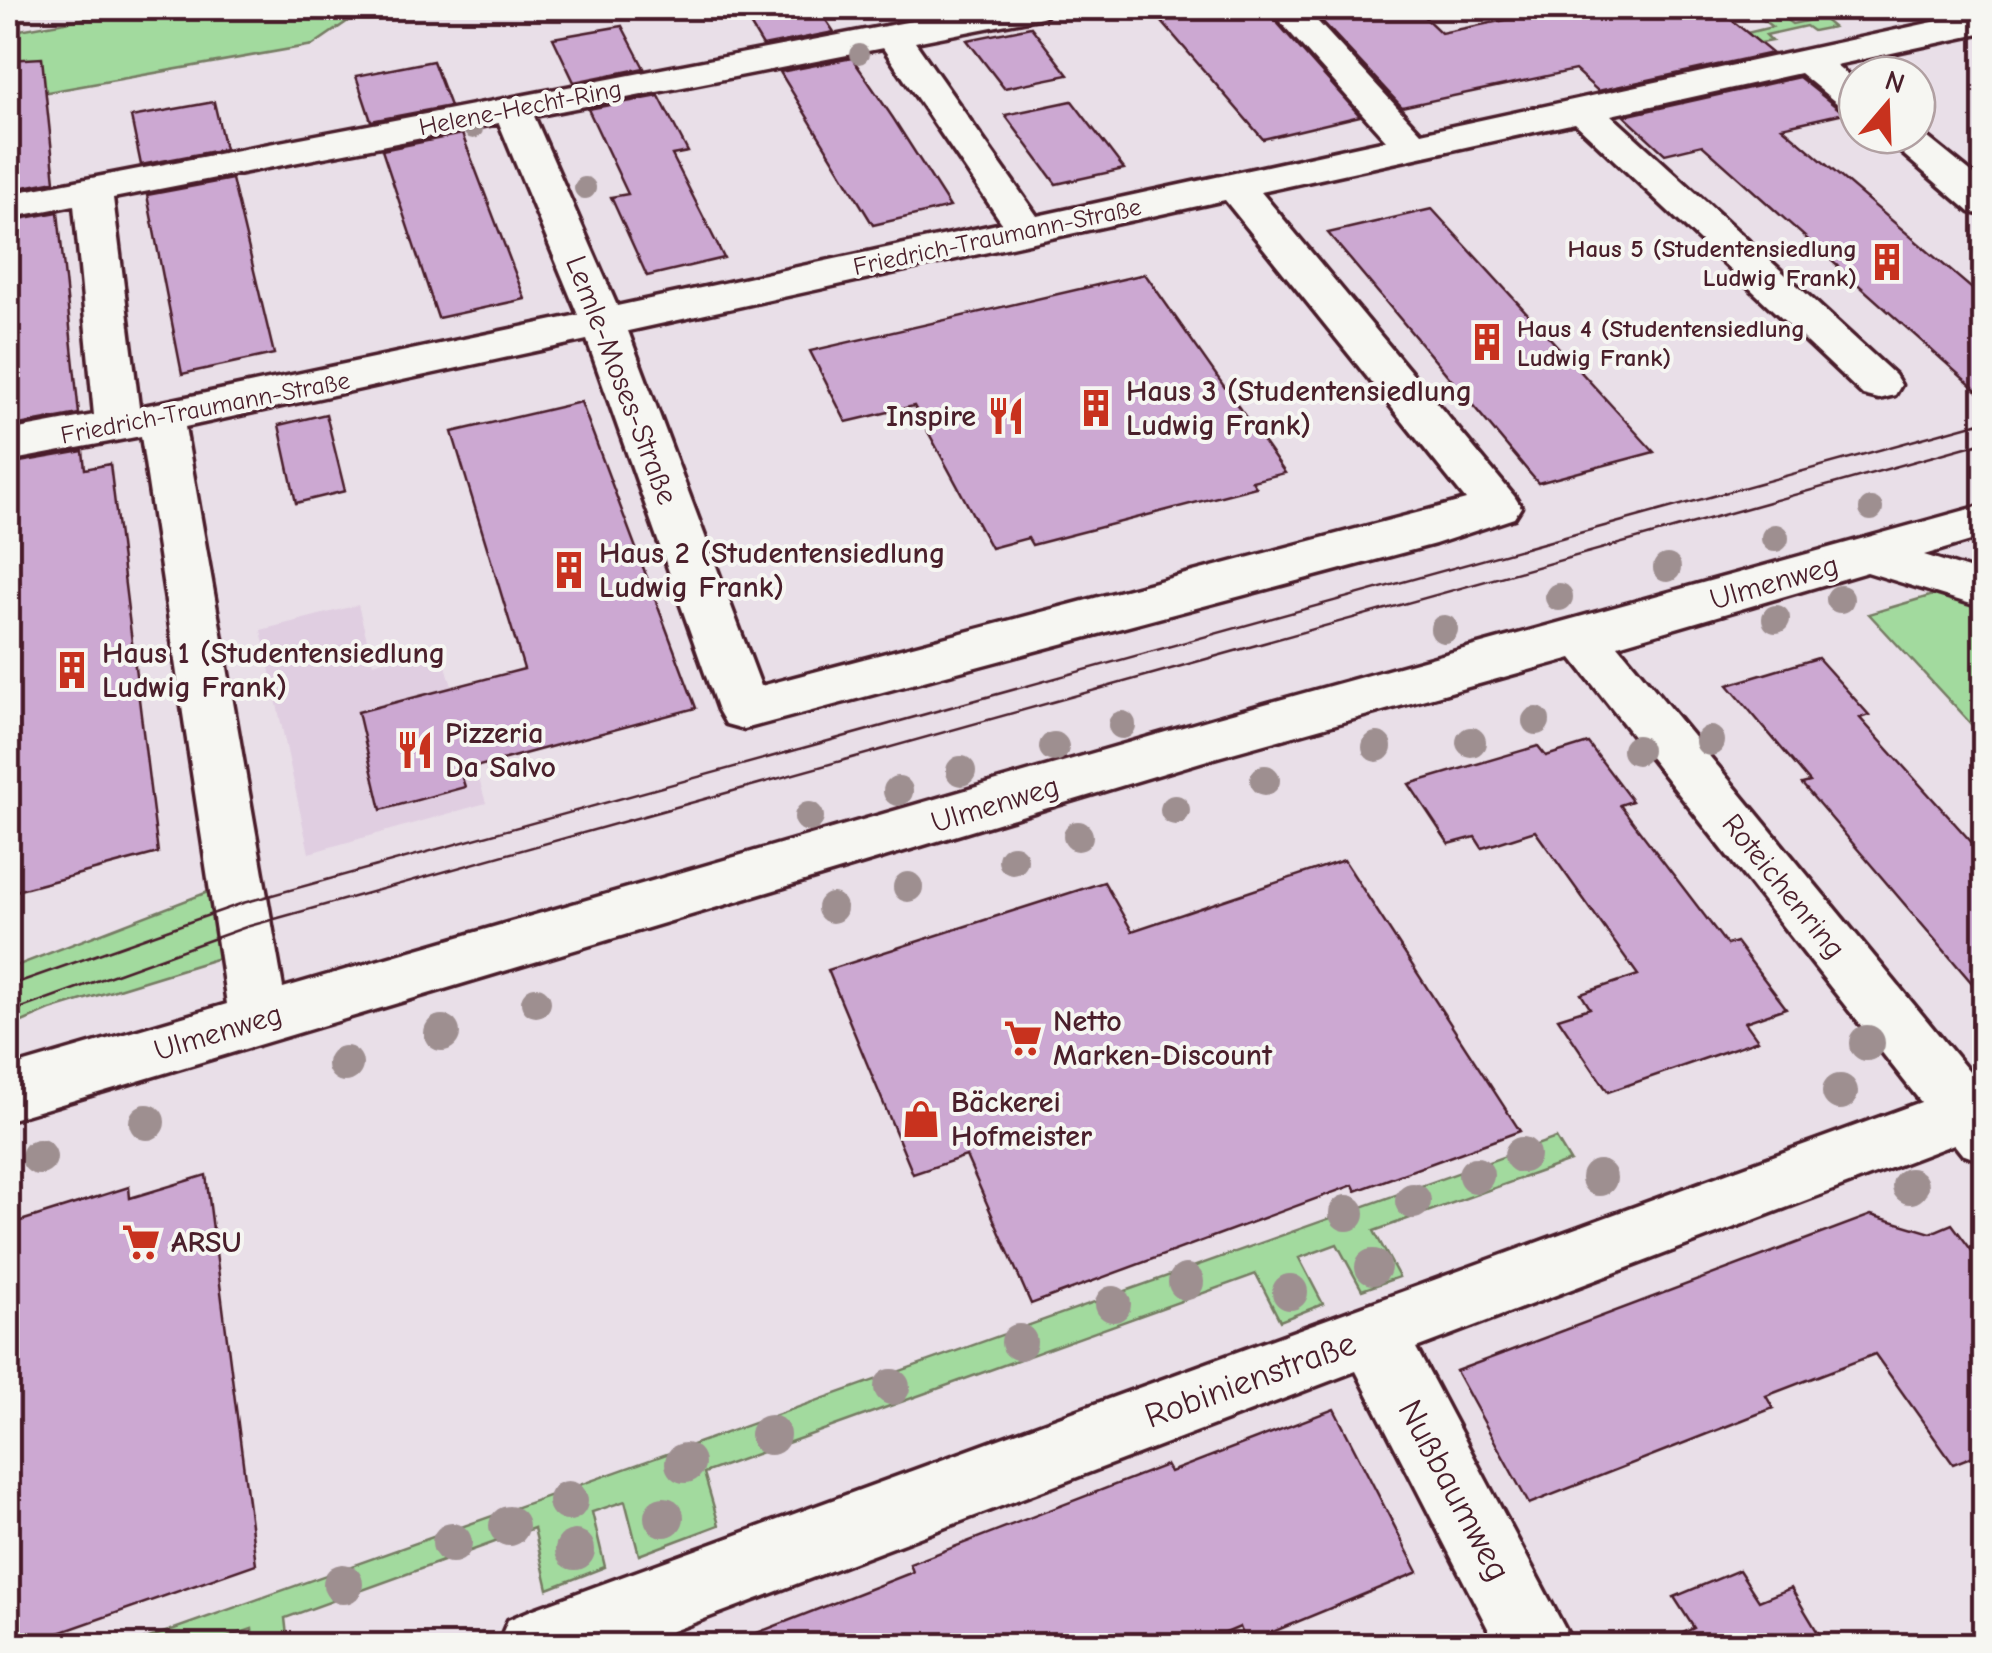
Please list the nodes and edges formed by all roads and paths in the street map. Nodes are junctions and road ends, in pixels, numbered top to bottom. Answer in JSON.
{"nodes":[{"id":1,"x":1033,"y":8,"type":"edge"},
{"id":2,"x":1286,"y":8,"type":"edge"},
{"id":3,"x":1964,"y":8,"type":"edge"},
{"id":4,"x":1984,"y":22,"type":"edge"},
{"id":5,"x":892,"y":35,"type":"junction"},
{"id":6,"x":1807,"y":61,"type":"junction"},
{"id":7,"x":1837,"y":84,"type":"edge"},
{"id":8,"x":512,"y":108,"type":"junction"},
{"id":9,"x":1583,"y":109,"type":"junction"},
{"id":10,"x":1412,"y":146,"type":"junction"},
{"id":11,"x":1925,"y":155,"type":"edge"},
{"id":12,"x":1234,"y":185,"type":"junction"},
{"id":13,"x":92,"y":190,"type":"junction"},
{"id":14,"x":1984,"y":203,"type":"edge"},
{"id":15,"x":8,"y":206,"type":"edge"},
{"id":16,"x":1026,"y":230,"type":"junction"},
{"id":17,"x":603,"y":323,"type":"junction"},
{"id":18,"x":1879,"y":385,"type":"dead end"},
{"id":19,"x":140,"y":421,"type":"junction"},
{"id":20,"x":8,"y":446,"type":"edge"},
{"id":21,"x":1984,"y":521,"type":"edge"},
{"id":22,"x":1868,"y":555,"type":"junction"},
{"id":23,"x":1984,"y":590,"type":"edge"},
{"id":24,"x":1584,"y":637,"type":"junction"},
{"id":25,"x":259,"y":1020,"type":"junction"},
{"id":26,"x":8,"y":1094,"type":"edge"},
{"id":27,"x":1975,"y":1124,"type":"edge"},
{"id":28,"x":1372,"y":1334,"type":"junction"},
{"id":29,"x":639,"y":1627,"type":"edge"},
{"id":30,"x":534,"y":1646,"type":"edge"},
{"id":31,"x":1538,"y":1646,"type":"edge"}],
"edges":[{"from":1,"to":5,"type":"street","name":"Helene-Hecht-Ring"},
{"from":2,"to":10,"type":"street"},
{"from":3,"to":4,"type":"street"},
{"from":4,"to":6,"type":"street","name":"Friedrich-Traumann-Straße"},
{"from":5,"to":8,"type":"street","name":"Helene-Hecht-Ring"},
{"from":5,"to":16,"type":"street"},
{"from":6,"to":7,"type":"street"},
{"from":6,"to":9,"type":"street","name":"Friedrich-Traumann-Straße"},
{"from":8,"to":13,"type":"street","name":"Helene-Hecht-Ring"},
{"from":8,"to":17,"type":"street","name":"Lemle-Moses-Straße"},
{"from":9,"to":10,"type":"street","name":"Friedrich-Traumann-Straße"},
{"from":9,"to":18,"type":"street"},
{"from":10,"to":12,"type":"street","name":"Friedrich-Traumann-Straße"},
{"from":11,"to":14,"type":"street"},
{"from":12,"to":16,"type":"street","name":"Friedrich-Traumann-Straße"},
{"from":12,"to":17,"type":"street","name":"Lemle-Moses-Straße"},
{"from":13,"to":15,"type":"street","name":"Helene-Hecht-Ring"},
{"from":13,"to":19,"type":"street"},
{"from":16,"to":17,"type":"street","name":"Friedrich-Traumann-Straße"},
{"from":17,"to":19,"type":"street","name":"Friedrich-Traumann-Straße"},
{"from":19,"to":20,"type":"street","name":"Friedrich-Traumann-Straße"},
{"from":19,"to":25,"type":"street"},
{"from":21,"to":22,"type":"street","name":"Ulmenweg"},
{"from":22,"to":23,"type":"street"},
{"from":22,"to":24,"type":"street","name":"Ulmenweg"},
{"from":24,"to":25,"type":"street","name":"Ulmenweg"},
{"from":24,"to":27,"type":"street","name":"Roteichenring"},
{"from":25,"to":26,"type":"street","name":"Ulmenweg"},
{"from":27,"to":28,"type":"street","name":"Robinienstraße"},
{"from":28,"to":29,"type":"street","name":"Robinienstraße"},
{"from":28,"to":31,"type":"street","name":"Nußbaumweg"},
{"from":29,"to":30,"type":"street","name":"Robinienstraße"}]}
